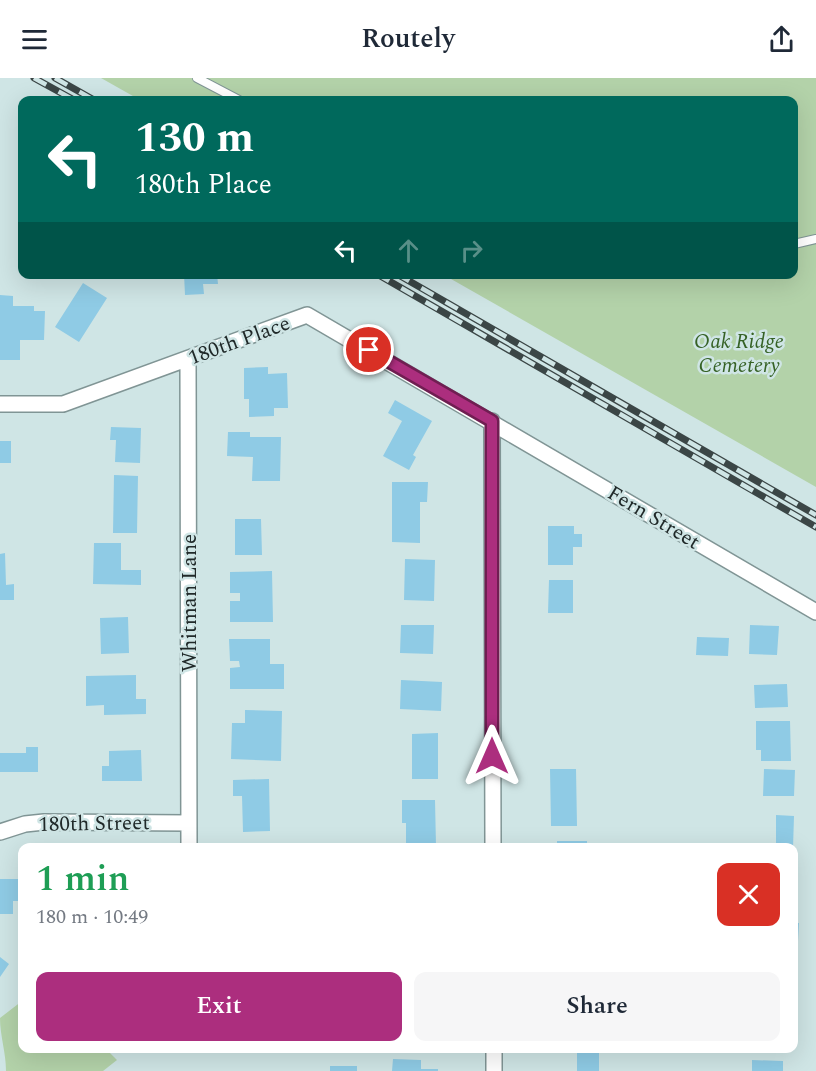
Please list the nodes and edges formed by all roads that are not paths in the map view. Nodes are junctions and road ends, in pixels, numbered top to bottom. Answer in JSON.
{"nodes":[{"id":1,"x":197,"y":78,"type":"edge"},
{"id":2,"x":231,"y":96,"type":"edge"},
{"id":3,"x":816,"y":239,"type":"edge"},
{"id":4,"x":798,"y":243,"type":"edge"},
{"id":5,"x":188,"y":359,"type":"junction"},
{"id":6,"x":0,"y":404,"type":"edge"},
{"id":7,"x":492,"y":421,"type":"junction"},
{"id":8,"x":816,"y":612,"type":"edge"},
{"id":9,"x":189,"y":823,"type":"junction"},
{"id":10,"x":0,"y":832,"type":"edge"},
{"id":11,"x":189,"y":843,"type":"edge"},
{"id":12,"x":493,"y":843,"type":"edge"},
{"id":13,"x":494,"y":1053,"type":"edge"},
{"id":14,"x":494,"y":1071,"type":"edge"}],
"edges":[{"from":1,"to":2,"type":"lane"},
{"from":3,"to":4,"type":"lane"},
{"from":5,"to":6,"type":"street","name":"180th Place"},
{"from":5,"to":7,"type":"street","name":"180th Place"},
{"from":5,"to":9,"type":"street","name":"Whitman Lane"},
{"from":7,"to":8,"type":"street","name":"Fern Street"},
{"from":7,"to":12,"type":"street"},
{"from":9,"to":10,"type":"street","name":"180th Street"},
{"from":9,"to":11,"type":"street","name":"Whitman Lane"},
{"from":13,"to":14,"type":"street"}]}
